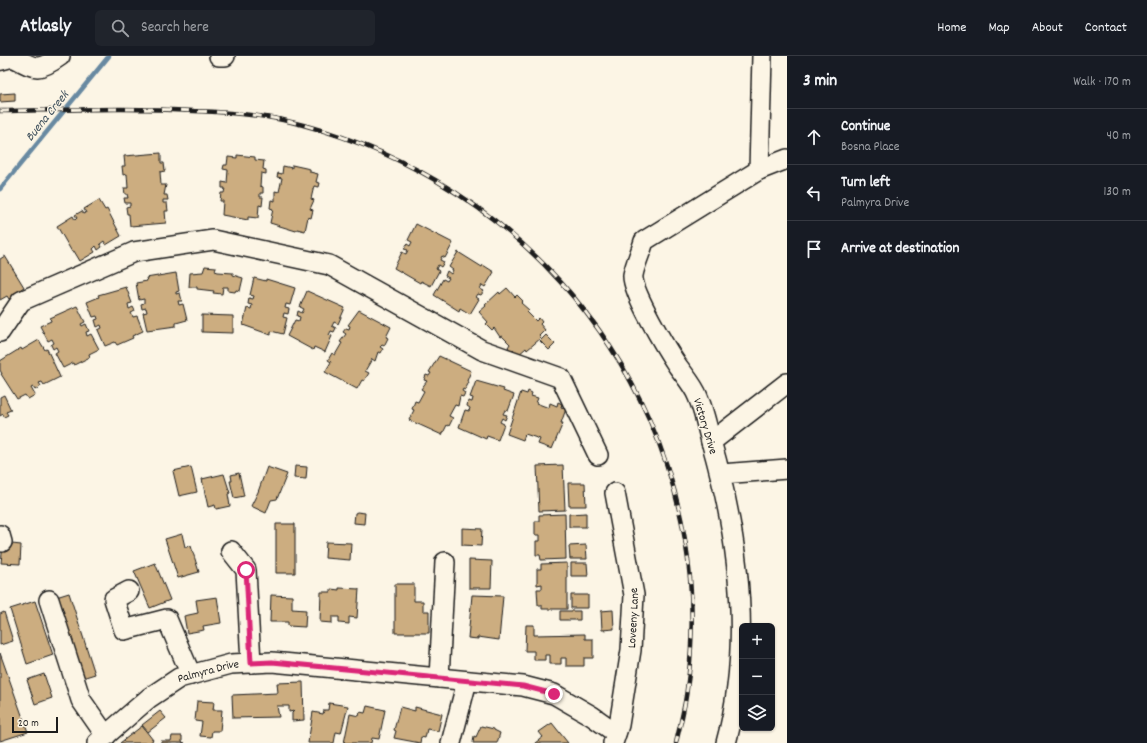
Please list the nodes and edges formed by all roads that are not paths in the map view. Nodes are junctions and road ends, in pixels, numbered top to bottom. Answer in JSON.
{"nodes":[{"id":1,"x":11,"y":56,"type":"edge"},
{"id":2,"x":60,"y":56,"type":"edge"},
{"id":3,"x":219,"y":56,"type":"edge"},
{"id":4,"x":225,"y":56,"type":"edge"},
{"id":5,"x":762,"y":56,"type":"edge"},
{"id":6,"x":0,"y":59,"type":"edge"},
{"id":7,"x":787,"y":158,"type":"edge"},
{"id":8,"x":759,"y":170,"type":"junction"},
{"id":9,"x":0,"y":332,"type":"edge"},
{"id":10,"x":787,"y":383,"type":"edge"},
{"id":11,"x":711,"y":442,"type":"junction"},
{"id":12,"x":598,"y":455,"type":"dead end"},
{"id":13,"x":787,"y":469,"type":"edge"},
{"id":14,"x":721,"y":474,"type":"junction"},
{"id":15,"x":615,"y":492,"type":"dead end"},
{"id":16,"x":231,"y":551,"type":"dead end"},
{"id":17,"x":445,"y":562,"type":"dead end"},
{"id":18,"x":129,"y":591,"type":"dead end"},
{"id":19,"x":49,"y":600,"type":"dead end"},
{"id":20,"x":251,"y":663,"type":"junction"},
{"id":21,"x":191,"y":675,"type":"junction"},
{"id":22,"x":439,"y":678,"type":"junction"},
{"id":23,"x":467,"y":681,"type":"junction"},
{"id":24,"x":615,"y":738,"type":"edge"},
{"id":25,"x":102,"y":739,"type":"edge"},
{"id":26,"x":451,"y":743,"type":"edge"},
{"id":27,"x":726,"y":743,"type":"edge"}],
"edges":[{"from":1,"to":2,"type":"street"},
{"from":1,"to":6,"type":"main road"},
{"from":3,"to":4,"type":"street"},
{"from":5,"to":8,"type":"street"},
{"from":7,"to":8,"type":"street","name":"Victory Drive"},
{"from":8,"to":11,"type":"street","name":"Victory Drive"},
{"from":9,"to":12,"type":"street"},
{"from":10,"to":11,"type":"street"},
{"from":11,"to":14,"type":"street","name":"Victory Drive"},
{"from":13,"to":14,"type":"street"},
{"from":14,"to":27,"type":"street","name":"Victory Drive"},
{"from":15,"to":24,"type":"street","name":"Loveeny Lane"},
{"from":16,"to":20,"type":"street"},
{"from":17,"to":22,"type":"street"},
{"from":18,"to":21,"type":"street"},
{"from":19,"to":25,"type":"street"},
{"from":20,"to":21,"type":"street","name":"Palmyra Drive"},
{"from":20,"to":22,"type":"street","name":"Palmyra Drive"},
{"from":21,"to":25,"type":"street","name":"Palmyra Drive"},
{"from":22,"to":23,"type":"street","name":"Palmyra Drive"},
{"from":23,"to":24,"type":"street","name":"Palmyra Drive"},
{"from":23,"to":26,"type":"street"}]}
